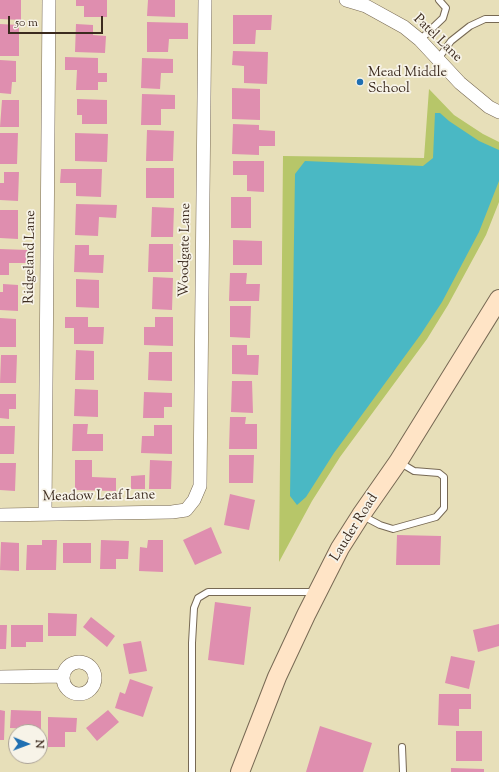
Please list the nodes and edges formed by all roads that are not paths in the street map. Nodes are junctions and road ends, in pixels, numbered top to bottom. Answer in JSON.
{"nodes":[{"id":1,"x":49,"y":0,"type":"edge"},
{"id":2,"x":205,"y":0,"type":"edge"},
{"id":3,"x":346,"y":0,"type":"edge"},
{"id":4,"x":439,"y":0,"type":"edge"},
{"id":5,"x":499,"y":19,"type":"edge"},
{"id":6,"x":420,"y":40,"type":"junction"},
{"id":7,"x":438,"y":59,"type":"junction"},
{"id":8,"x":499,"y":112,"type":"edge"},
{"id":9,"x":499,"y":299,"type":"edge"},
{"id":10,"x":398,"y":462,"type":"junction"},
{"id":11,"x":194,"y":500,"type":"joint"},
{"id":12,"x":0,"y":514,"type":"edge"},
{"id":13,"x":45,"y":514,"type":"junction"},
{"id":14,"x":361,"y":515,"type":"junction"},
{"id":15,"x":317,"y":592,"type":"junction"},
{"id":16,"x":63,"y":676,"type":"dead end"},
{"id":17,"x":0,"y":677,"type":"edge"},
{"id":18,"x":402,"y":747,"type":"dead end"},
{"id":19,"x":192,"y":772,"type":"edge"},
{"id":20,"x":240,"y":772,"type":"edge"},
{"id":21,"x":403,"y":772,"type":"edge"}],
"edges":[{"from":1,"to":13,"type":"street","name":"Ridgeland Lane"},
{"from":2,"to":11,"type":"street","name":"Woodgate Lane"},
{"from":3,"to":6,"type":"street","name":"Patel Lane"},
{"from":4,"to":6,"type":"lane"},
{"from":5,"to":7,"type":"lane"},
{"from":6,"to":7,"type":"street","name":"Patel Lane"},
{"from":7,"to":8,"type":"street","name":"Patel Lane"},
{"from":9,"to":10,"type":"main road","name":"Lauder Road"},
{"from":10,"to":14,"type":"main road","name":"Lauder Road"},
{"from":10,"to":14,"type":"lane"},
{"from":11,"to":13,"type":"street","name":"Meadow Leaf Lane"},
{"from":12,"to":13,"type":"street","name":"Meadow Leaf Lane"},
{"from":14,"to":15,"type":"main road","name":"Lauder Road"},
{"from":15,"to":19,"type":"lane"},
{"from":15,"to":20,"type":"main road","name":"Lauder Road"},
{"from":16,"to":17,"type":"street"},
{"from":18,"to":21,"type":"lane"}]}
